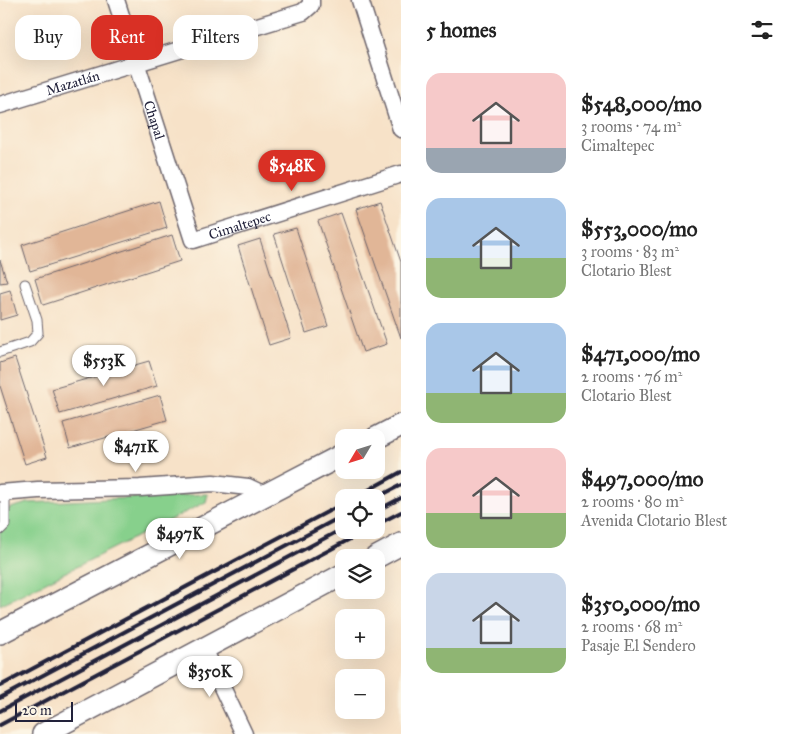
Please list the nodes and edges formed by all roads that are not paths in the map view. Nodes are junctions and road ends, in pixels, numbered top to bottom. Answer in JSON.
{"nodes":[{"id":1,"x":116,"y":0,"type":"edge"},
{"id":2,"x":312,"y":0,"type":"edge"},
{"id":3,"x":360,"y":0,"type":"edge"},
{"id":4,"x":136,"y":63,"type":"junction"},
{"id":5,"x":397,"y":101,"type":"edge"},
{"id":6,"x":0,"y":105,"type":"edge"},
{"id":7,"x":401,"y":129,"type":"edge"},
{"id":8,"x":401,"y":174,"type":"edge"},
{"id":9,"x":193,"y":240,"type":"joint"},
{"id":10,"x":25,"y":284,"type":"dead end"},
{"id":11,"x":0,"y":352,"type":"edge"},
{"id":12,"x":401,"y":425,"type":"edge"},
{"id":13,"x":385,"y":433,"type":"edge"},
{"id":14,"x":335,"y":459,"type":"edge"},
{"id":15,"x":2,"y":493,"type":"edge"},
{"id":16,"x":265,"y":495,"type":"junction"},
{"id":17,"x":0,"y":530,"type":"edge"},
{"id":18,"x":401,"y":544,"type":"edge"},
{"id":19,"x":385,"y":553,"type":"edge"},
{"id":20,"x":335,"y":579,"type":"edge"},
{"id":21,"x":0,"y":633,"type":"edge"},
{"id":22,"x":204,"y":649,"type":"junction"},
{"id":23,"x":43,"y":734,"type":"edge"},
{"id":24,"x":244,"y":734,"type":"edge"}],
"edges":[{"from":1,"to":4,"type":"street","name":"Chapal"},
{"from":2,"to":4,"type":"street","name":"Mazatlán"},
{"from":3,"to":5,"type":"street"},
{"from":4,"to":6,"type":"street","name":"Mazatlán"},
{"from":4,"to":9,"type":"street","name":"Chapal"},
{"from":5,"to":7,"type":"street"},
{"from":8,"to":9,"type":"street","name":"Cimaltepec"},
{"from":10,"to":11,"type":"lane"},
{"from":12,"to":13,"type":"street"},
{"from":14,"to":16,"type":"street"},
{"from":15,"to":16,"type":"street"},
{"from":15,"to":17,"type":"lane"},
{"from":16,"to":21,"type":"street"},
{"from":18,"to":19,"type":"street"},
{"from":20,"to":22,"type":"street"},
{"from":22,"to":23,"type":"street"},
{"from":22,"to":24,"type":"street"}]}
